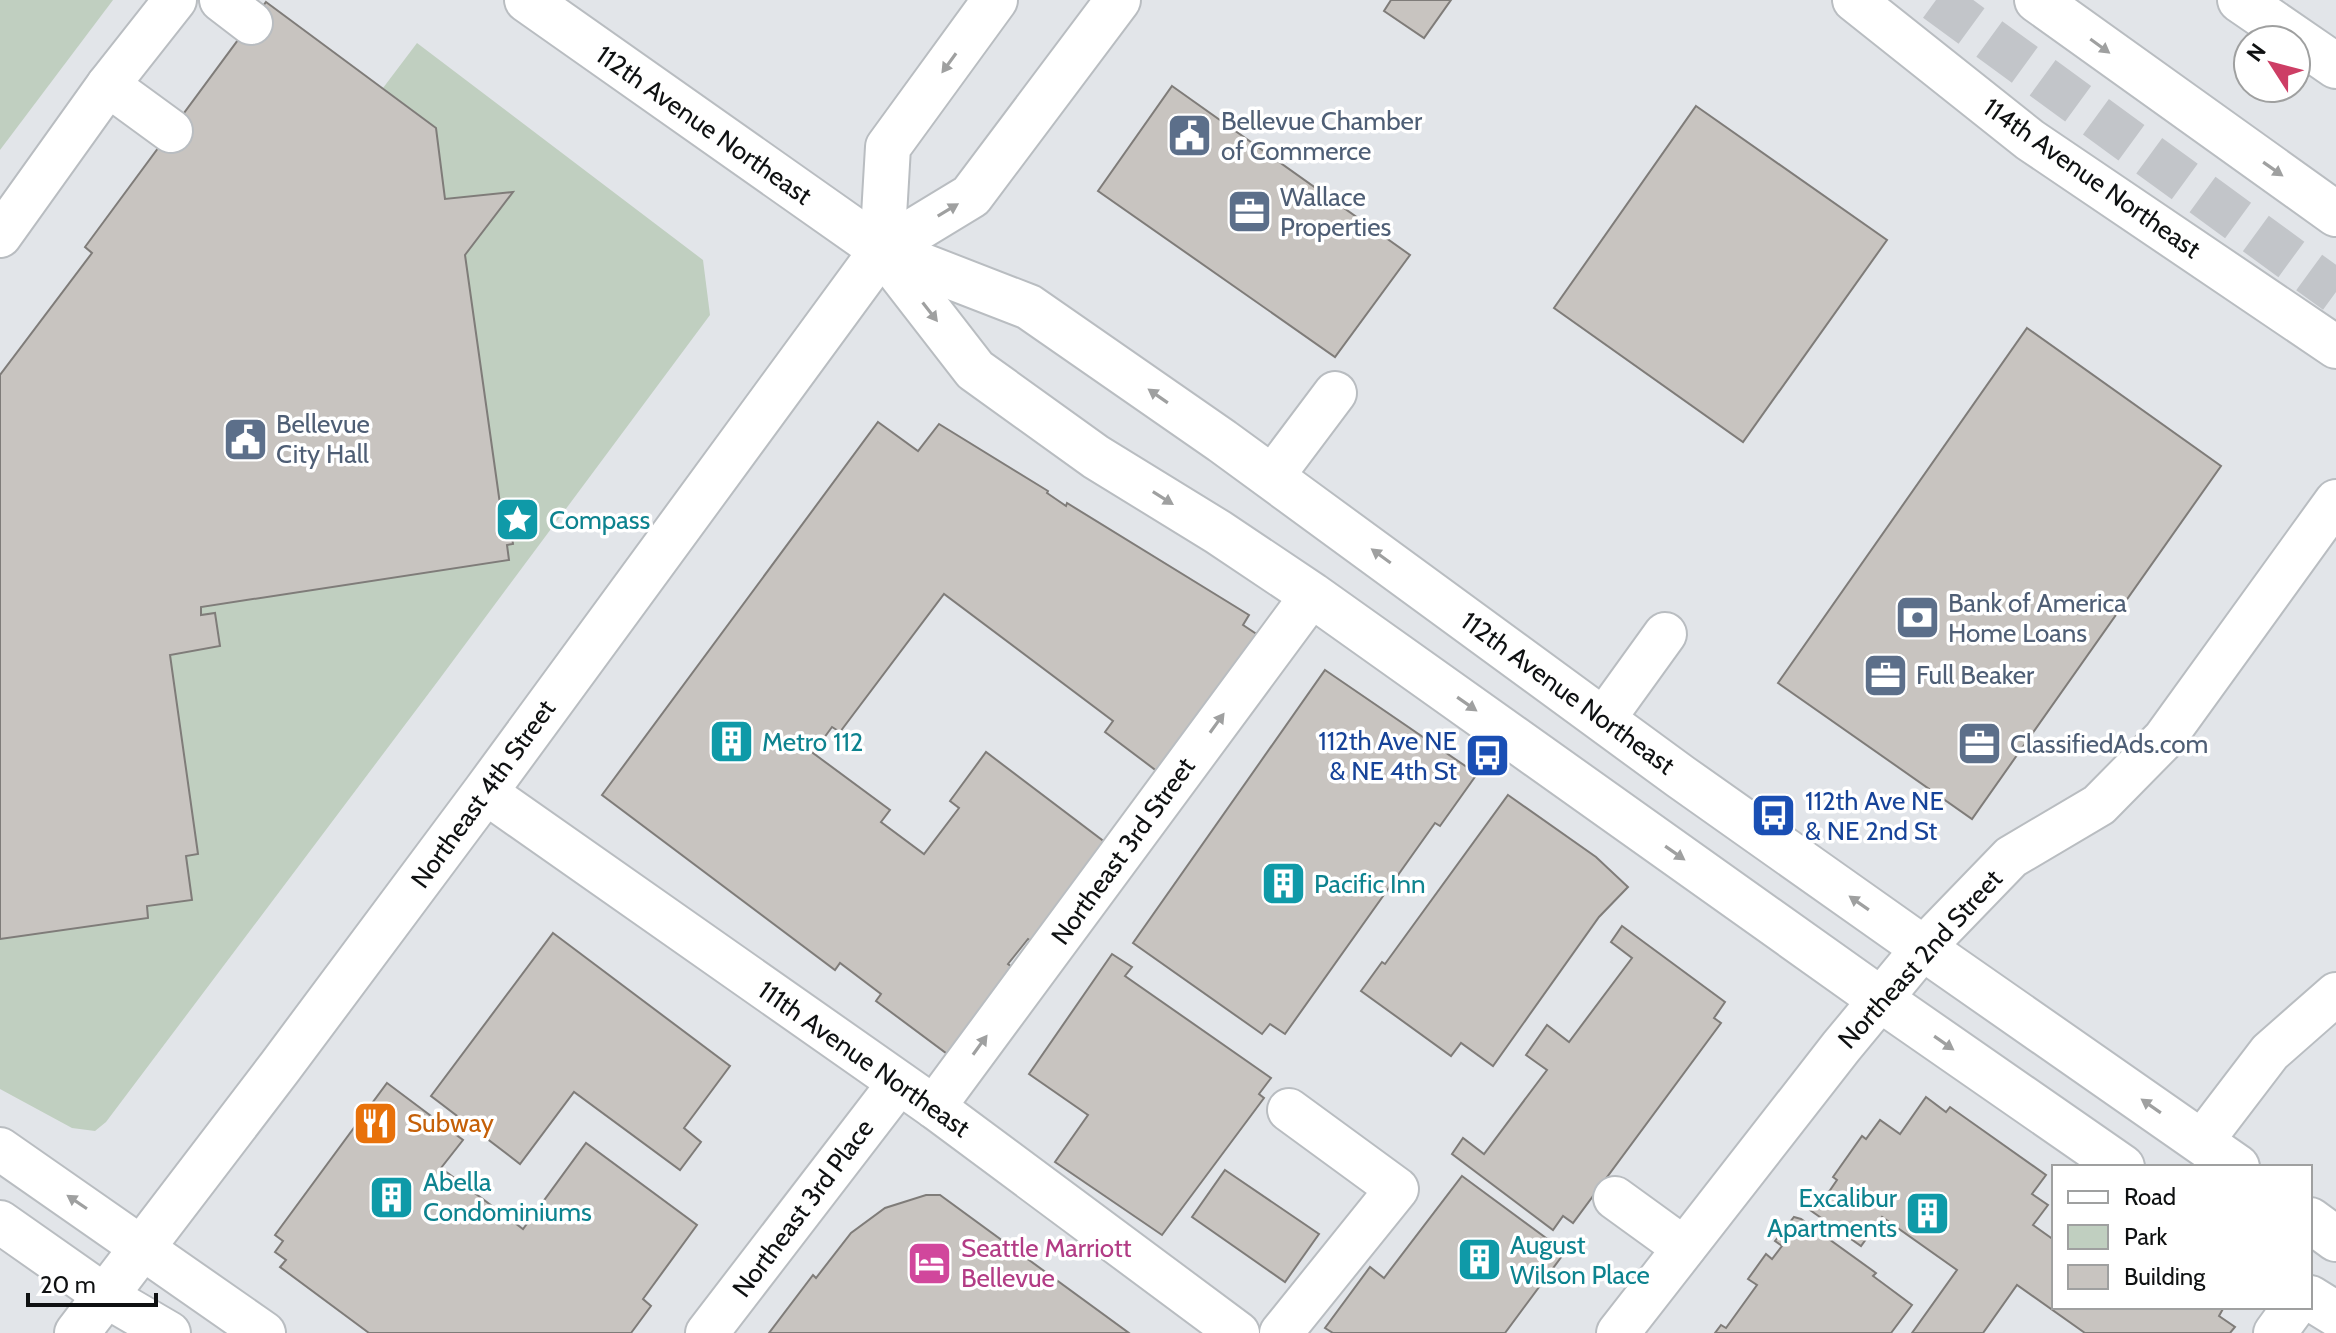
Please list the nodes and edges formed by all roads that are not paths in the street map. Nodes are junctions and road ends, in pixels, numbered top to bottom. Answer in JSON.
{"nodes":[{"id":1,"x":175,"y":0,"type":"edge"},
{"id":2,"x":527,"y":0,"type":"edge"},
{"id":3,"x":995,"y":0,"type":"edge"},
{"id":4,"x":1118,"y":0,"type":"edge"},
{"id":5,"x":1854,"y":0,"type":"edge"},
{"id":6,"x":2037,"y":0,"type":"edge"},
{"id":7,"x":2240,"y":0,"type":"edge"},
{"id":8,"x":2283,"y":0,"type":"edge"},
{"id":9,"x":2336,"y":44,"type":"edge"},
{"id":10,"x":2336,"y":66,"type":"edge"},
{"id":11,"x":108,"y":85,"type":"junction"},
{"id":12,"x":171,"y":131,"type":"dead end"},
{"id":13,"x":2336,"y":214,"type":"edge"},
{"id":14,"x":0,"y":236,"type":"edge"},
{"id":15,"x":882,"y":250,"type":"junction"},
{"id":16,"x":2336,"y":347,"type":"edge"},
{"id":17,"x":1335,"y":393,"type":"dead end"},
{"id":18,"x":1272,"y":477,"type":"junction"},
{"id":19,"x":2336,"y":501,"type":"edge"},
{"id":20,"x":1312,"y":595,"type":"junction"},
{"id":21,"x":1444,"y":602,"type":"junction"},
{"id":22,"x":1665,"y":634,"type":"dead end"},
{"id":23,"x":1403,"y":659,"type":"junction"},
{"id":24,"x":1603,"y":720,"type":"junction"},
{"id":25,"x":485,"y":792,"type":"junction"},
{"id":26,"x":1923,"y":948,"type":"junction"},
{"id":27,"x":2336,"y":994,"type":"edge"},
{"id":28,"x":1880,"y":999,"type":"junction"},
{"id":29,"x":899,"y":1083,"type":"junction"},
{"id":30,"x":934,"y":1107,"type":"junction"},
{"id":31,"x":1289,"y":1110,"type":"dead end"},
{"id":32,"x":2202,"y":1141,"type":"junction"},
{"id":33,"x":0,"y":1149,"type":"edge"},
{"id":34,"x":2119,"y":1165,"type":"edge"},
{"id":35,"x":2234,"y":1165,"type":"edge"},
{"id":36,"x":1615,"y":1198,"type":"dead end"},
{"id":37,"x":2312,"y":1221,"type":"edge"},
{"id":38,"x":0,"y":1222,"type":"edge"},
{"id":39,"x":2336,"y":1239,"type":"edge"},
{"id":40,"x":142,"y":1246,"type":"junction"},
{"id":41,"x":1684,"y":1248,"type":"junction"},
{"id":42,"x":104,"y":1295,"type":"junction"},
{"id":43,"x":2312,"y":1299,"type":"edge"},
{"id":44,"x":2293,"y":1309,"type":"edge"},
{"id":45,"x":2336,"y":1314,"type":"edge"},
{"id":46,"x":77,"y":1333,"type":"edge"},
{"id":47,"x":169,"y":1333,"type":"edge"},
{"id":48,"x":264,"y":1333,"type":"edge"},
{"id":49,"x":707,"y":1333,"type":"edge"},
{"id":50,"x":1238,"y":1333,"type":"edge"},
{"id":51,"x":1281,"y":1333,"type":"edge"},
{"id":52,"x":1618,"y":1333,"type":"edge"},
{"id":53,"x":2275,"y":1333,"type":"edge"}],
"edges":[{"from":1,"to":11,"type":"street"},
{"from":2,"to":15,"type":"main road","name":"112th Avenue Northeast"},
{"from":3,"to":15,"type":"main road","one_way":true},
{"from":15,"to":4,"type":"main road","name":"Northeast 4th Street","one_way":true},
{"from":5,"to":16,"type":"street","name":"114th Avenue Northeast"},
{"from":6,"to":13,"type":"main road","one_way":true},
{"from":7,"to":10,"type":"main road"},
{"from":8,"to":9,"type":"main road"},
{"from":11,"to":12,"type":"street"},
{"from":11,"to":14,"type":"street"},
{"from":18,"to":15,"type":"main road","name":"112th Avenue Northeast","one_way":true},
{"from":15,"to":20,"type":"main road","name":"112th Avenue Northeast","one_way":true},
{"from":15,"to":25,"type":"main road","name":"Northeast 4th Street"},
{"from":17,"to":18,"type":"street"},
{"from":21,"to":18,"type":"main road","name":"112th Avenue Northeast","one_way":true},
{"from":19,"to":26,"type":"street","name":"Northeast 2nd Street"},
{"from":20,"to":23,"type":"main road","name":"112th Avenue Northeast"},
{"from":30,"to":20,"type":"street","name":"Northeast 3rd Street","one_way":true},
{"from":21,"to":23,"type":"main road"},
{"from":21,"to":24,"type":"main road","name":"112th Avenue Northeast"},
{"from":22,"to":24,"type":"street"},
{"from":23,"to":28,"type":"main road","name":"112th Avenue Northeast","one_way":true},
{"from":26,"to":24,"type":"main road","name":"112th Avenue Northeast","one_way":true},
{"from":25,"to":29,"type":"street","name":"111th Avenue Northeast"},
{"from":25,"to":40,"type":"main road","name":"Northeast 4th Street"},
{"from":26,"to":28,"type":"street","name":"Northeast 2nd Street"},
{"from":32,"to":26,"type":"main road","name":"112th Avenue Northeast","one_way":true},
{"from":27,"to":32,"type":"street"},
{"from":28,"to":34,"type":"main road","name":"112th Avenue Northeast","one_way":true},
{"from":28,"to":41,"type":"street","name":"Northeast 2nd Street"},
{"from":29,"to":30,"type":"street","name":"111th Avenue Northeast"},
{"from":29,"to":49,"type":"street","name":"Northeast 3rd Place"},
{"from":30,"to":50,"type":"street","name":"111th Avenue Northeast"},
{"from":31,"to":51,"type":"street"},
{"from":32,"to":35,"type":"main road","name":"112th Avenue Northeast"},
{"from":40,"to":33,"type":"street","one_way":true},
{"from":36,"to":41,"type":"street"},
{"from":37,"to":39,"type":"main road"},
{"from":38,"to":42,"type":"street"},
{"from":40,"to":42,"type":"main road","name":"Northeast 4th Street"},
{"from":40,"to":48,"type":"street"},
{"from":41,"to":52,"type":"street","name":"Northeast 2nd Street"},
{"from":42,"to":46,"type":"main road","name":"Northeast 4th Street"},
{"from":42,"to":47,"type":"street"},
{"from":43,"to":45,"type":"main road"},
{"from":44,"to":53,"type":"street"}]}
